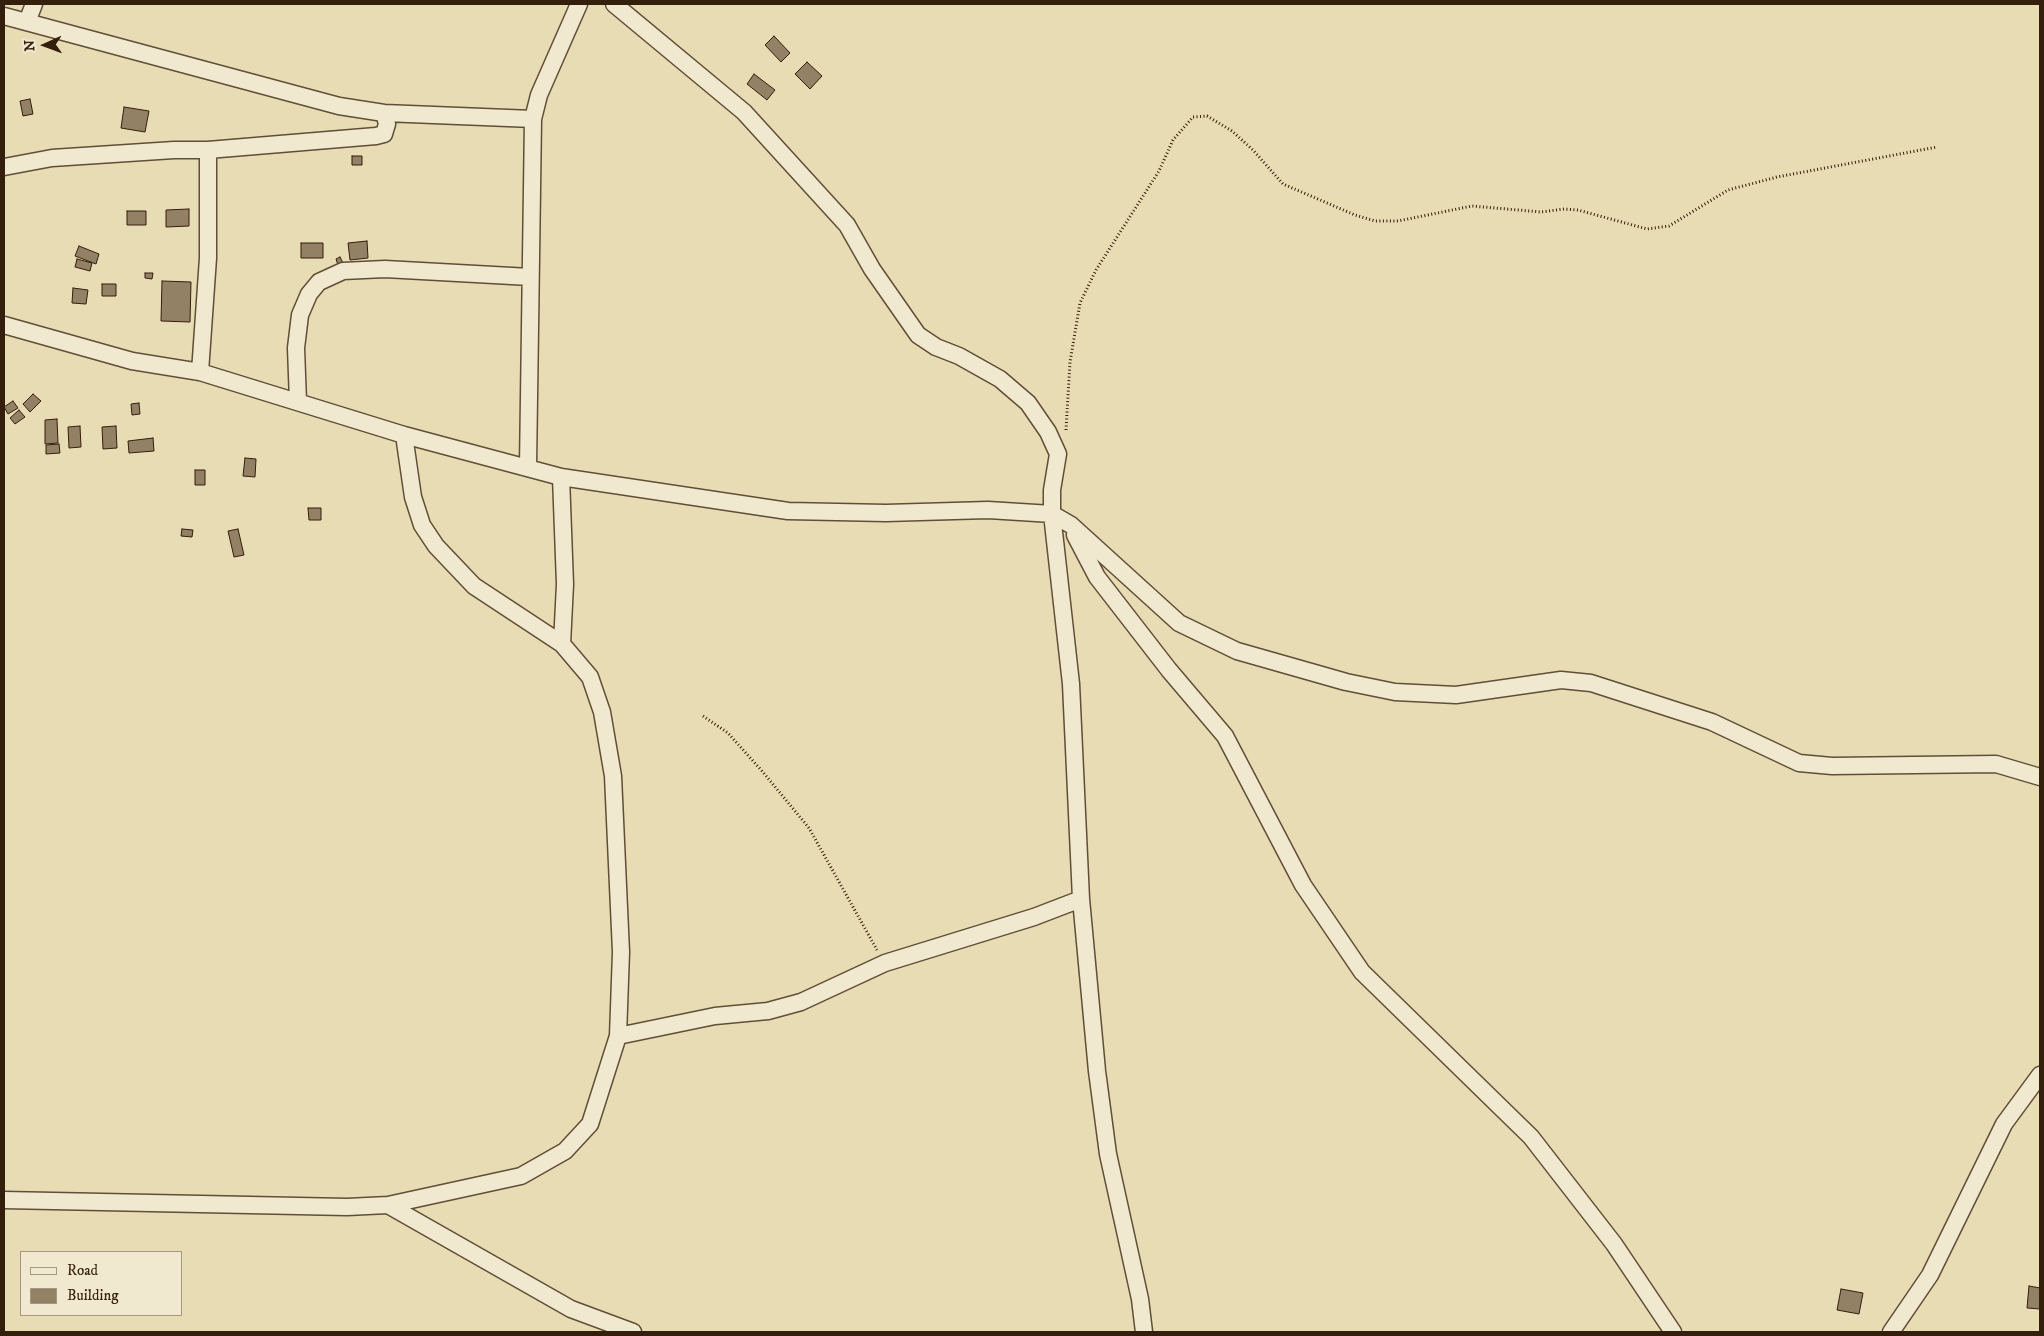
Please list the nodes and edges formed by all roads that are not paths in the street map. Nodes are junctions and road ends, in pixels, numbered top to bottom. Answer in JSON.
{"nodes":[{"id":1,"x":34,"y":4,"type":"edge"},
{"id":2,"x":579,"y":4,"type":"edge"},
{"id":3,"x":614,"y":4,"type":"edge"},
{"id":4,"x":4,"y":16,"type":"edge"},
{"id":5,"x":27,"y":22,"type":"junction"},
{"id":6,"x":384,"y":113,"type":"junction"},
{"id":7,"x":533,"y":119,"type":"junction"},
{"id":8,"x":208,"y":150,"type":"junction"},
{"id":9,"x":4,"y":167,"type":"edge"},
{"id":10,"x":530,"y":278,"type":"junction"},
{"id":11,"x":4,"y":326,"type":"edge"},
{"id":12,"x":200,"y":372,"type":"junction"},
{"id":13,"x":298,"y":402,"type":"junction"},
{"id":14,"x":404,"y":435,"type":"junction"},
{"id":15,"x":528,"y":467,"type":"junction"},
{"id":16,"x":561,"y":477,"type":"junction"},
{"id":17,"x":1052,"y":514,"type":"junction"},
{"id":18,"x":1070,"y":525,"type":"junction"},
{"id":19,"x":562,"y":644,"type":"junction"},
{"id":20,"x":2040,"y":777,"type":"edge"},
{"id":21,"x":1080,"y":899,"type":"junction"},
{"id":22,"x":618,"y":1036,"type":"junction"},
{"id":23,"x":2040,"y":1075,"type":"edge"},
{"id":24,"x":4,"y":1200,"type":"edge"},
{"id":25,"x":388,"y":1204,"type":"junction"},
{"id":26,"x":633,"y":1332,"type":"edge"},
{"id":27,"x":1144,"y":1332,"type":"edge"},
{"id":28,"x":1673,"y":1332,"type":"edge"},
{"id":29,"x":1891,"y":1332,"type":"edge"}],
"edges":[{"from":1,"to":5,"type":"street"},
{"from":2,"to":7,"type":"street"},
{"from":3,"to":17,"type":"street"},
{"from":4,"to":5,"type":"street"},
{"from":5,"to":6,"type":"street"},
{"from":6,"to":7,"type":"street"},
{"from":6,"to":8,"type":"street"},
{"from":7,"to":10,"type":"street"},
{"from":8,"to":9,"type":"street"},
{"from":8,"to":12,"type":"street"},
{"from":10,"to":13,"type":"street"},
{"from":10,"to":15,"type":"street"},
{"from":11,"to":12,"type":"street"},
{"from":12,"to":13,"type":"street"},
{"from":13,"to":14,"type":"street"},
{"from":14,"to":15,"type":"street"},
{"from":14,"to":19,"type":"street"},
{"from":15,"to":16,"type":"street"},
{"from":16,"to":17,"type":"street"},
{"from":16,"to":19,"type":"street"},
{"from":17,"to":18,"type":"street"},
{"from":17,"to":21,"type":"street"},
{"from":18,"to":20,"type":"street"},
{"from":18,"to":28,"type":"street"},
{"from":19,"to":22,"type":"street"},
{"from":21,"to":22,"type":"street"},
{"from":21,"to":27,"type":"street"},
{"from":22,"to":25,"type":"street"},
{"from":23,"to":29,"type":"street"},
{"from":24,"to":25,"type":"street"},
{"from":25,"to":26,"type":"street"}]}
